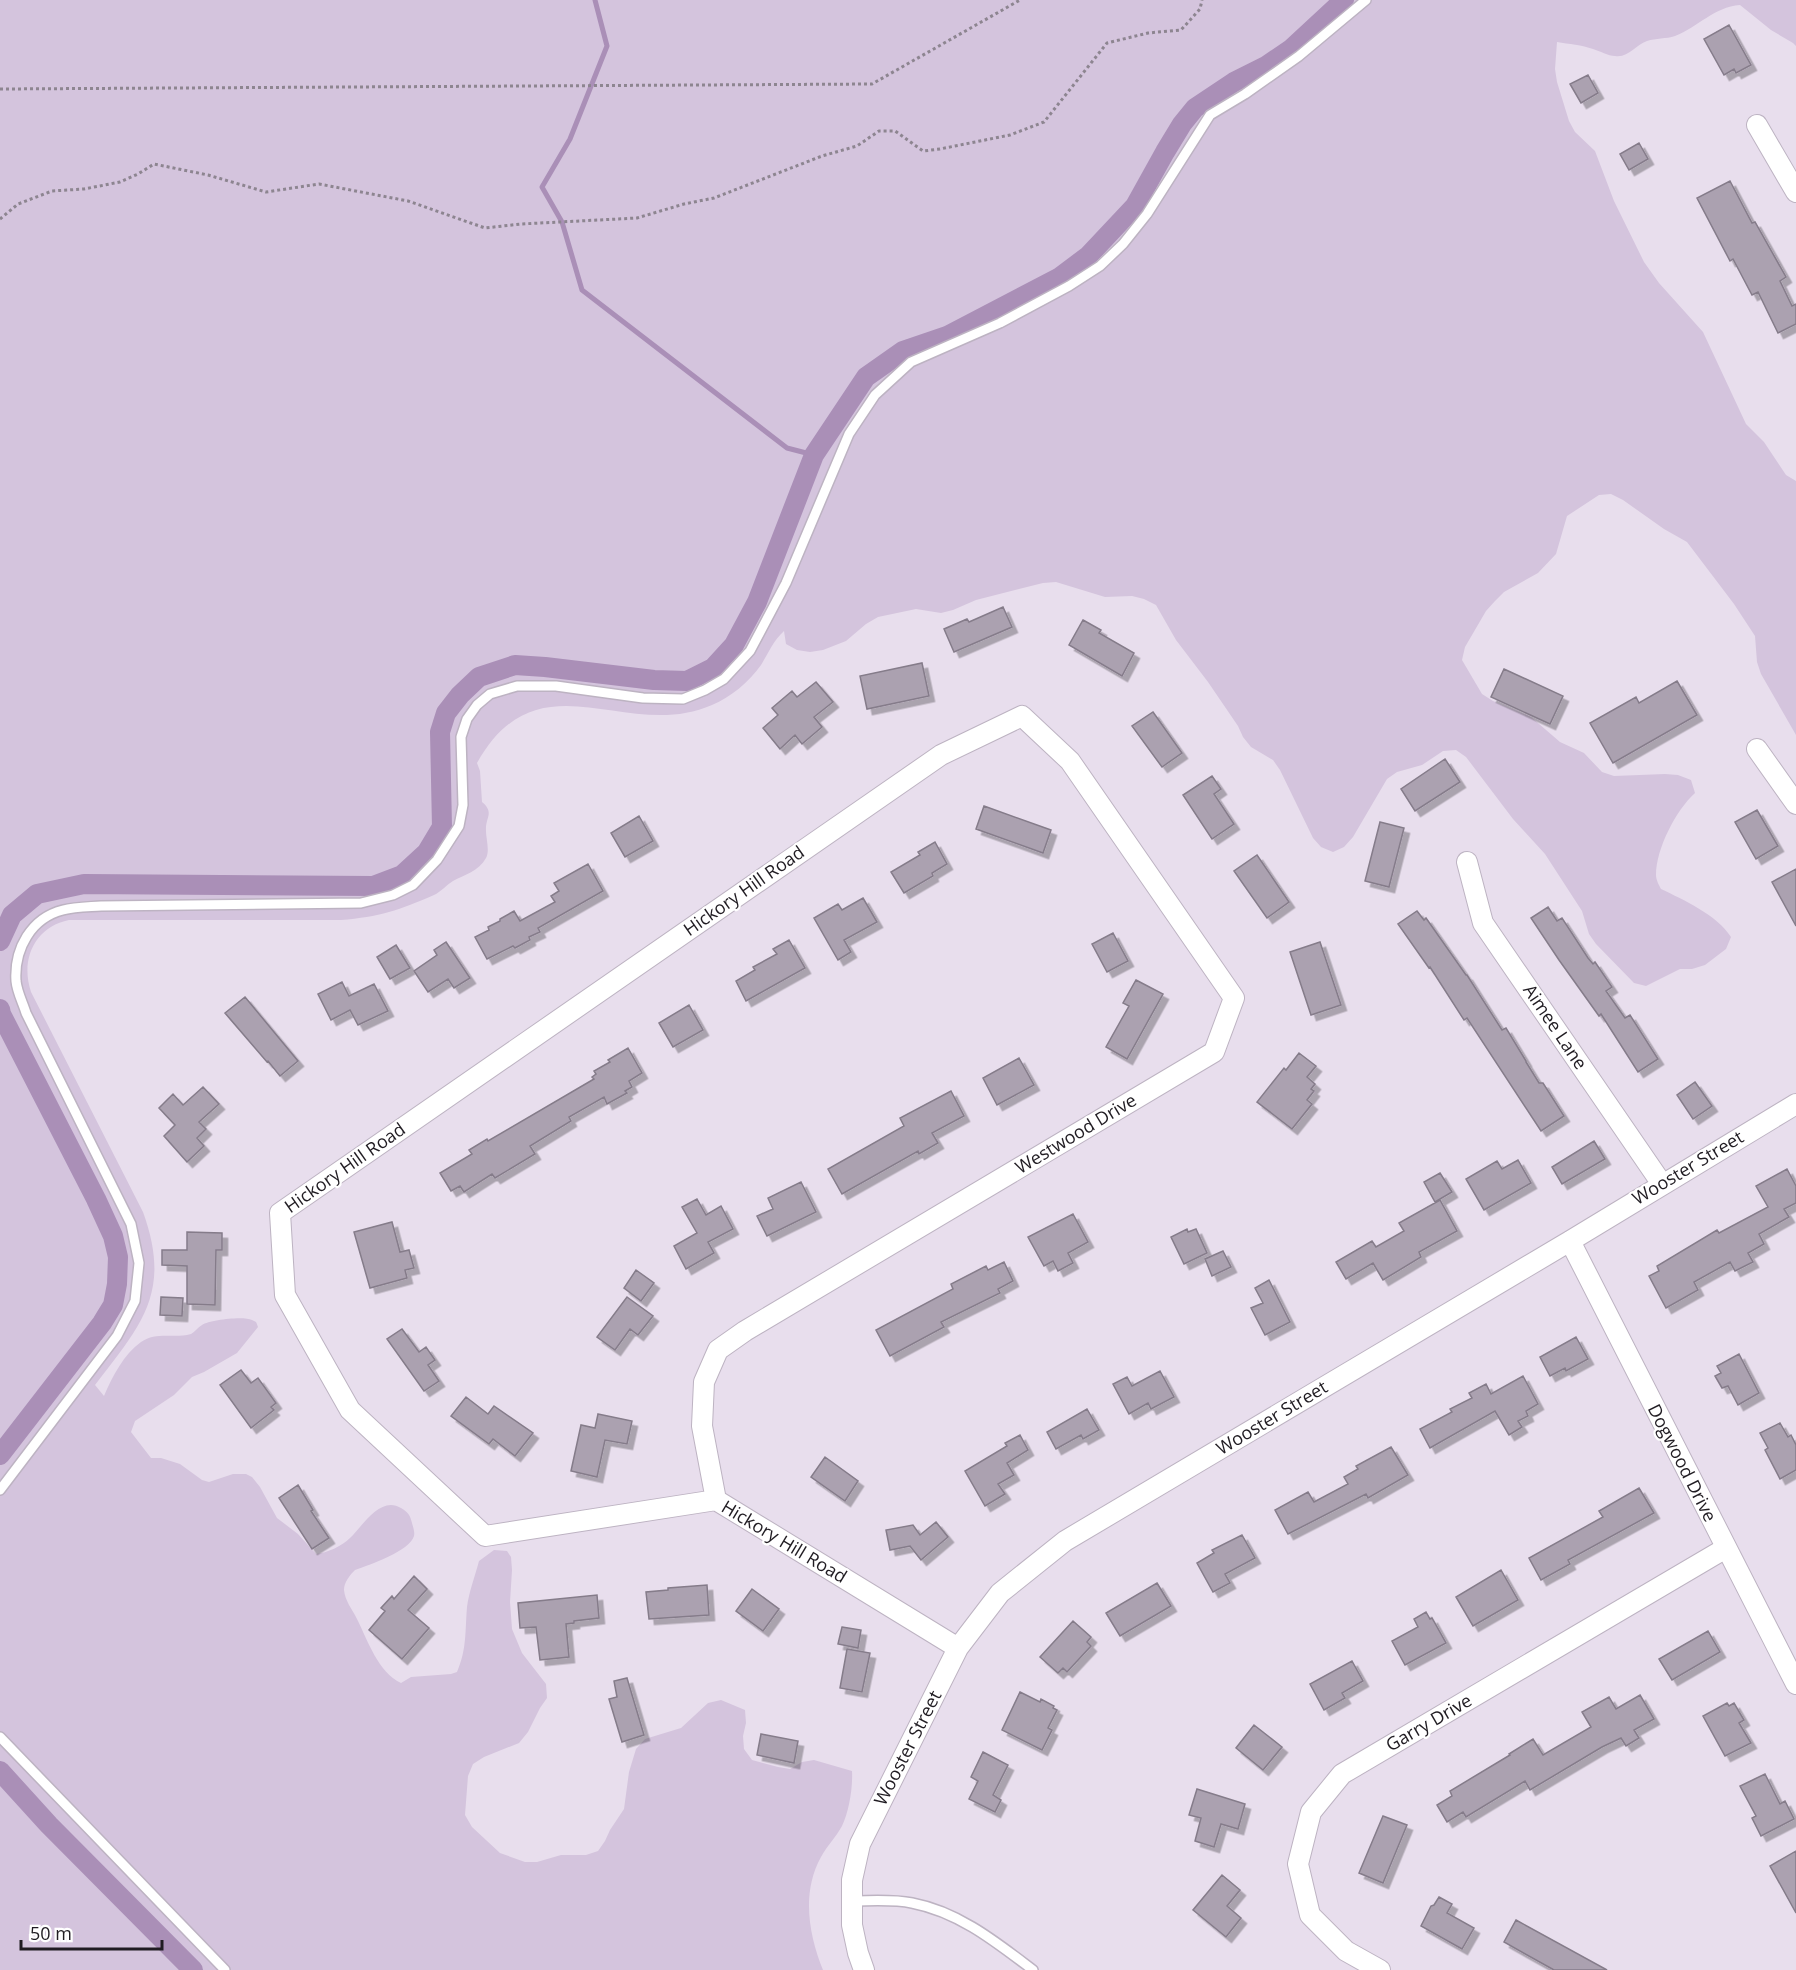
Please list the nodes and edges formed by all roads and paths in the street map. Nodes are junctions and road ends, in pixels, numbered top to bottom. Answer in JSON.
{"nodes":[{"id":1,"x":1020,"y":0,"type":"edge"},
{"id":2,"x":1202,"y":0,"type":"edge"},
{"id":3,"x":1366,"y":0,"type":"edge"},
{"id":4,"x":0,"y":89,"type":"edge"},
{"id":5,"x":1757,"y":125,"type":"dead end"},
{"id":6,"x":1796,"y":192,"type":"edge"},
{"id":7,"x":0,"y":219,"type":"edge"},
{"id":8,"x":1022,"y":716,"type":"joint"},
{"id":9,"x":1757,"y":749,"type":"dead end"},
{"id":10,"x":1796,"y":804,"type":"edge"},
{"id":11,"x":1467,"y":862,"type":"dead end"},
{"id":12,"x":1796,"y":1104,"type":"edge"},
{"id":13,"x":1662,"y":1184,"type":"junction"},
{"id":14,"x":1570,"y":1241,"type":"junction"},
{"id":15,"x":0,"y":1490,"type":"edge"},
{"id":16,"x":716,"y":1500,"type":"junction"},
{"id":17,"x":1726,"y":1548,"type":"junction"},
{"id":18,"x":958,"y":1648,"type":"junction"},
{"id":19,"x":1796,"y":1684,"type":"edge"},
{"id":20,"x":0,"y":1737,"type":"edge"},
{"id":21,"x":851,"y":1901,"type":"junction"},
{"id":22,"x":225,"y":1970,"type":"edge"},
{"id":23,"x":864,"y":1970,"type":"edge"},
{"id":24,"x":1033,"y":1970,"type":"edge"},
{"id":25,"x":1380,"y":1970,"type":"edge"}],
"edges":[{"from":1,"to":4,"type":"path"},
{"from":2,"to":7,"type":"path"},
{"from":3,"to":15,"type":"lane"},
{"from":5,"to":6,"type":"street"},
{"from":8,"to":16,"type":"street","name":"Westwood Drive"},
{"from":8,"to":16,"type":"street","name":"Hickory Hill Road"},
{"from":9,"to":10,"type":"street"},
{"from":11,"to":13,"type":"street","name":"Aimee Lane"},
{"from":12,"to":13,"type":"street","name":"Wooster Street"},
{"from":13,"to":14,"type":"street","name":"Wooster Street"},
{"from":14,"to":17,"type":"street","name":"Dogwood Drive"},
{"from":14,"to":18,"type":"street","name":"Wooster Street"},
{"from":16,"to":18,"type":"street","name":"Hickory Hill Road"},
{"from":17,"to":19,"type":"street","name":"Dogwood Drive"},
{"from":17,"to":25,"type":"street","name":"Garry Drive"},
{"from":18,"to":21,"type":"street","name":"Wooster Street"},
{"from":20,"to":22,"type":"lane"},
{"from":21,"to":23,"type":"street","name":"Wooster Street"},
{"from":21,"to":24,"type":"lane"}]}
